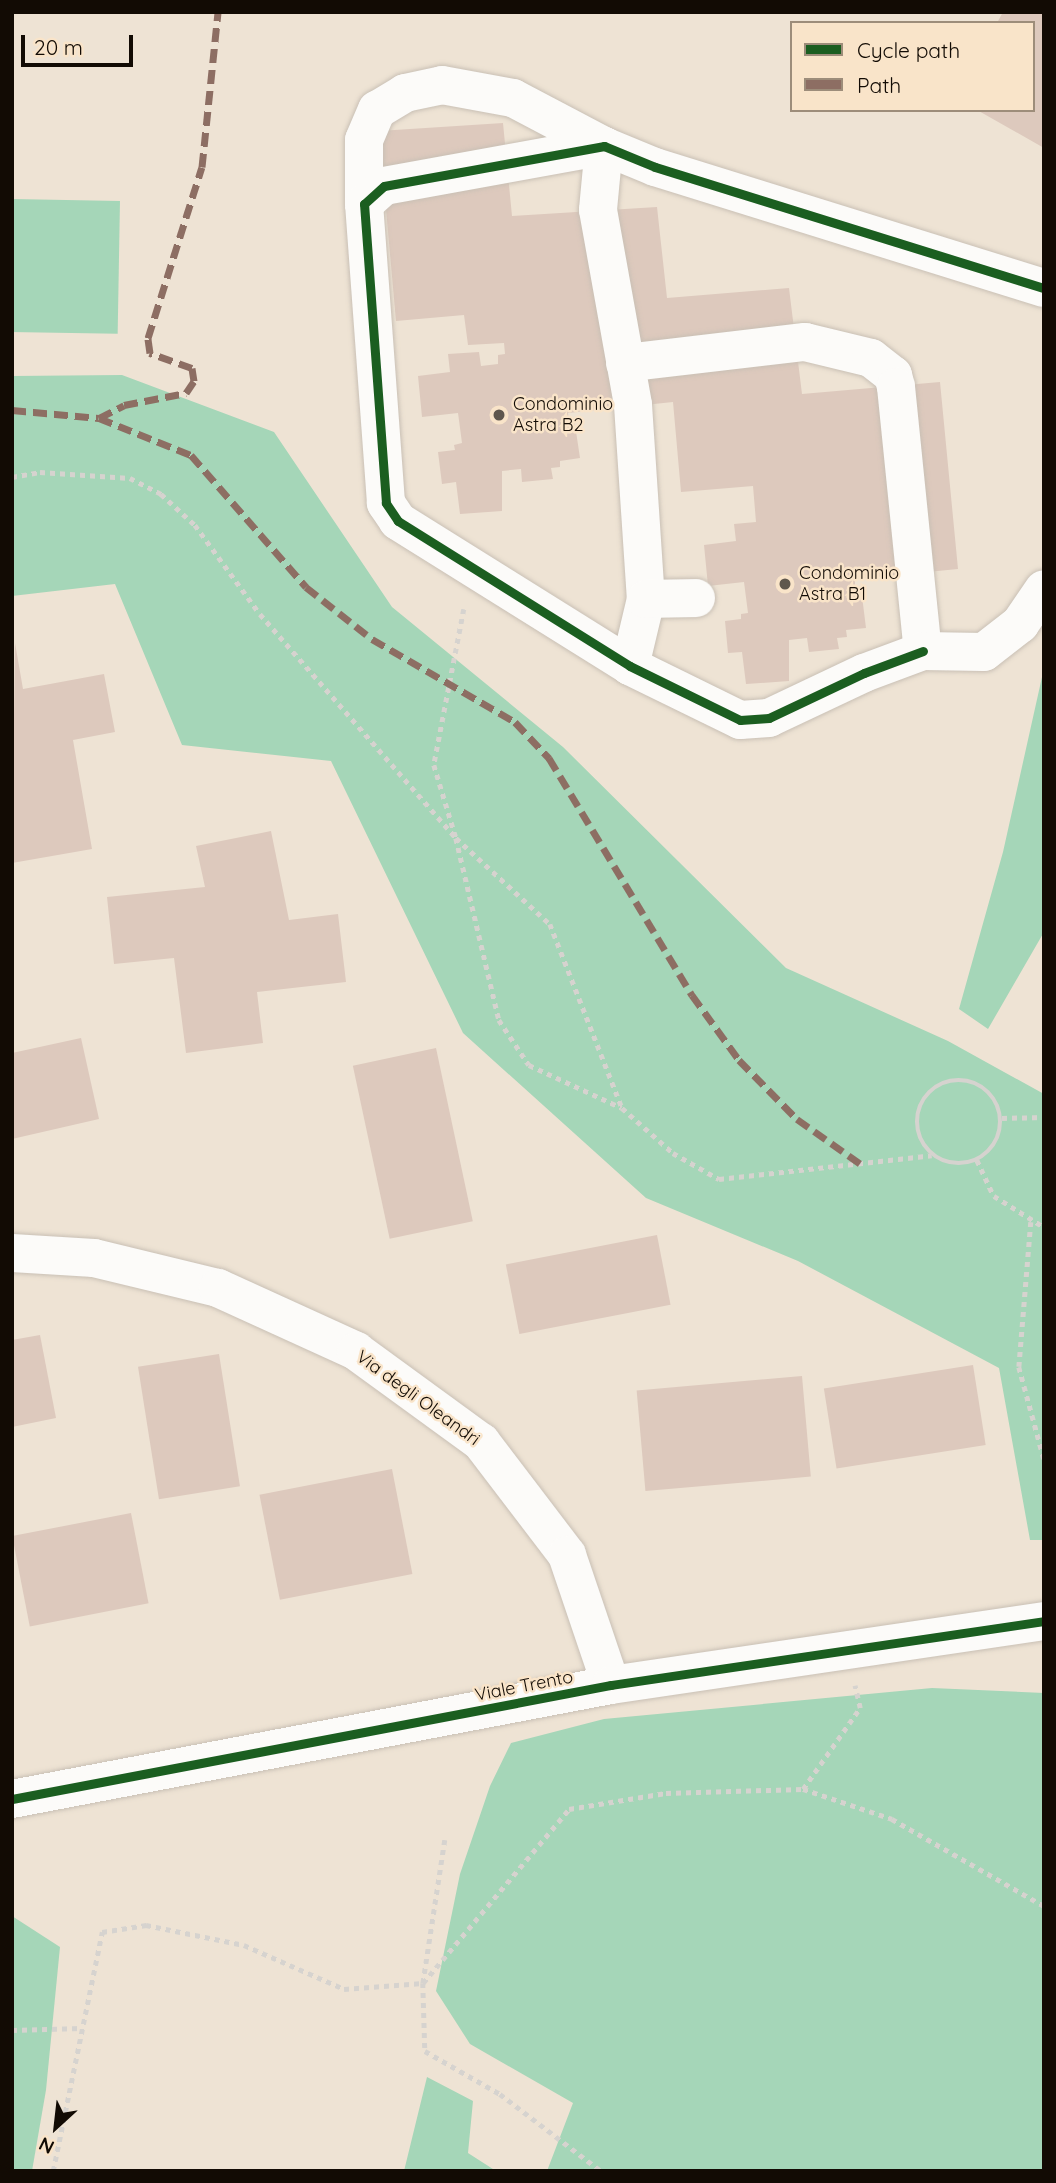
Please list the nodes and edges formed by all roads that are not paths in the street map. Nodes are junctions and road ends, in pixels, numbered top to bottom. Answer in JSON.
{"nodes":[{"id":1,"x":604,"y":146,"type":"junction"},
{"id":2,"x":364,"y":204,"type":"junction"},
{"id":3,"x":1044,"y":288,"type":"edge"},
{"id":4,"x":625,"y":363,"type":"junction"},
{"id":5,"x":1044,"y":589,"type":"edge"},
{"id":6,"x":696,"y":598,"type":"dead end"},
{"id":7,"x":646,"y":599,"type":"junction"},
{"id":8,"x":923,"y":651,"type":"junction"},
{"id":9,"x":630,"y":666,"type":"junction"},
{"id":10,"x":12,"y":1253,"type":"edge"},
{"id":11,"x":1044,"y":1621,"type":"edge"},
{"id":12,"x":611,"y":1685,"type":"junction"},
{"id":13,"x":12,"y":1799,"type":"edge"}],
"edges":[{"from":1,"to":2,"type":"street"},
{"from":1,"to":2,"type":"street"},
{"from":1,"to":3,"type":"street"},
{"from":1,"to":4,"type":"street"},
{"from":2,"to":9,"type":"street"},
{"from":4,"to":7,"type":"street"},
{"from":4,"to":8,"type":"street"},
{"from":5,"to":8,"type":"street"},
{"from":6,"to":7,"type":"street"},
{"from":7,"to":9,"type":"street"},
{"from":8,"to":9,"type":"street"},
{"from":10,"to":12,"type":"street","name":"Via degli Oleandri"},
{"from":11,"to":12,"type":"street","name":"Viale Trento"},
{"from":12,"to":13,"type":"street","name":"Viale Trento"}]}
